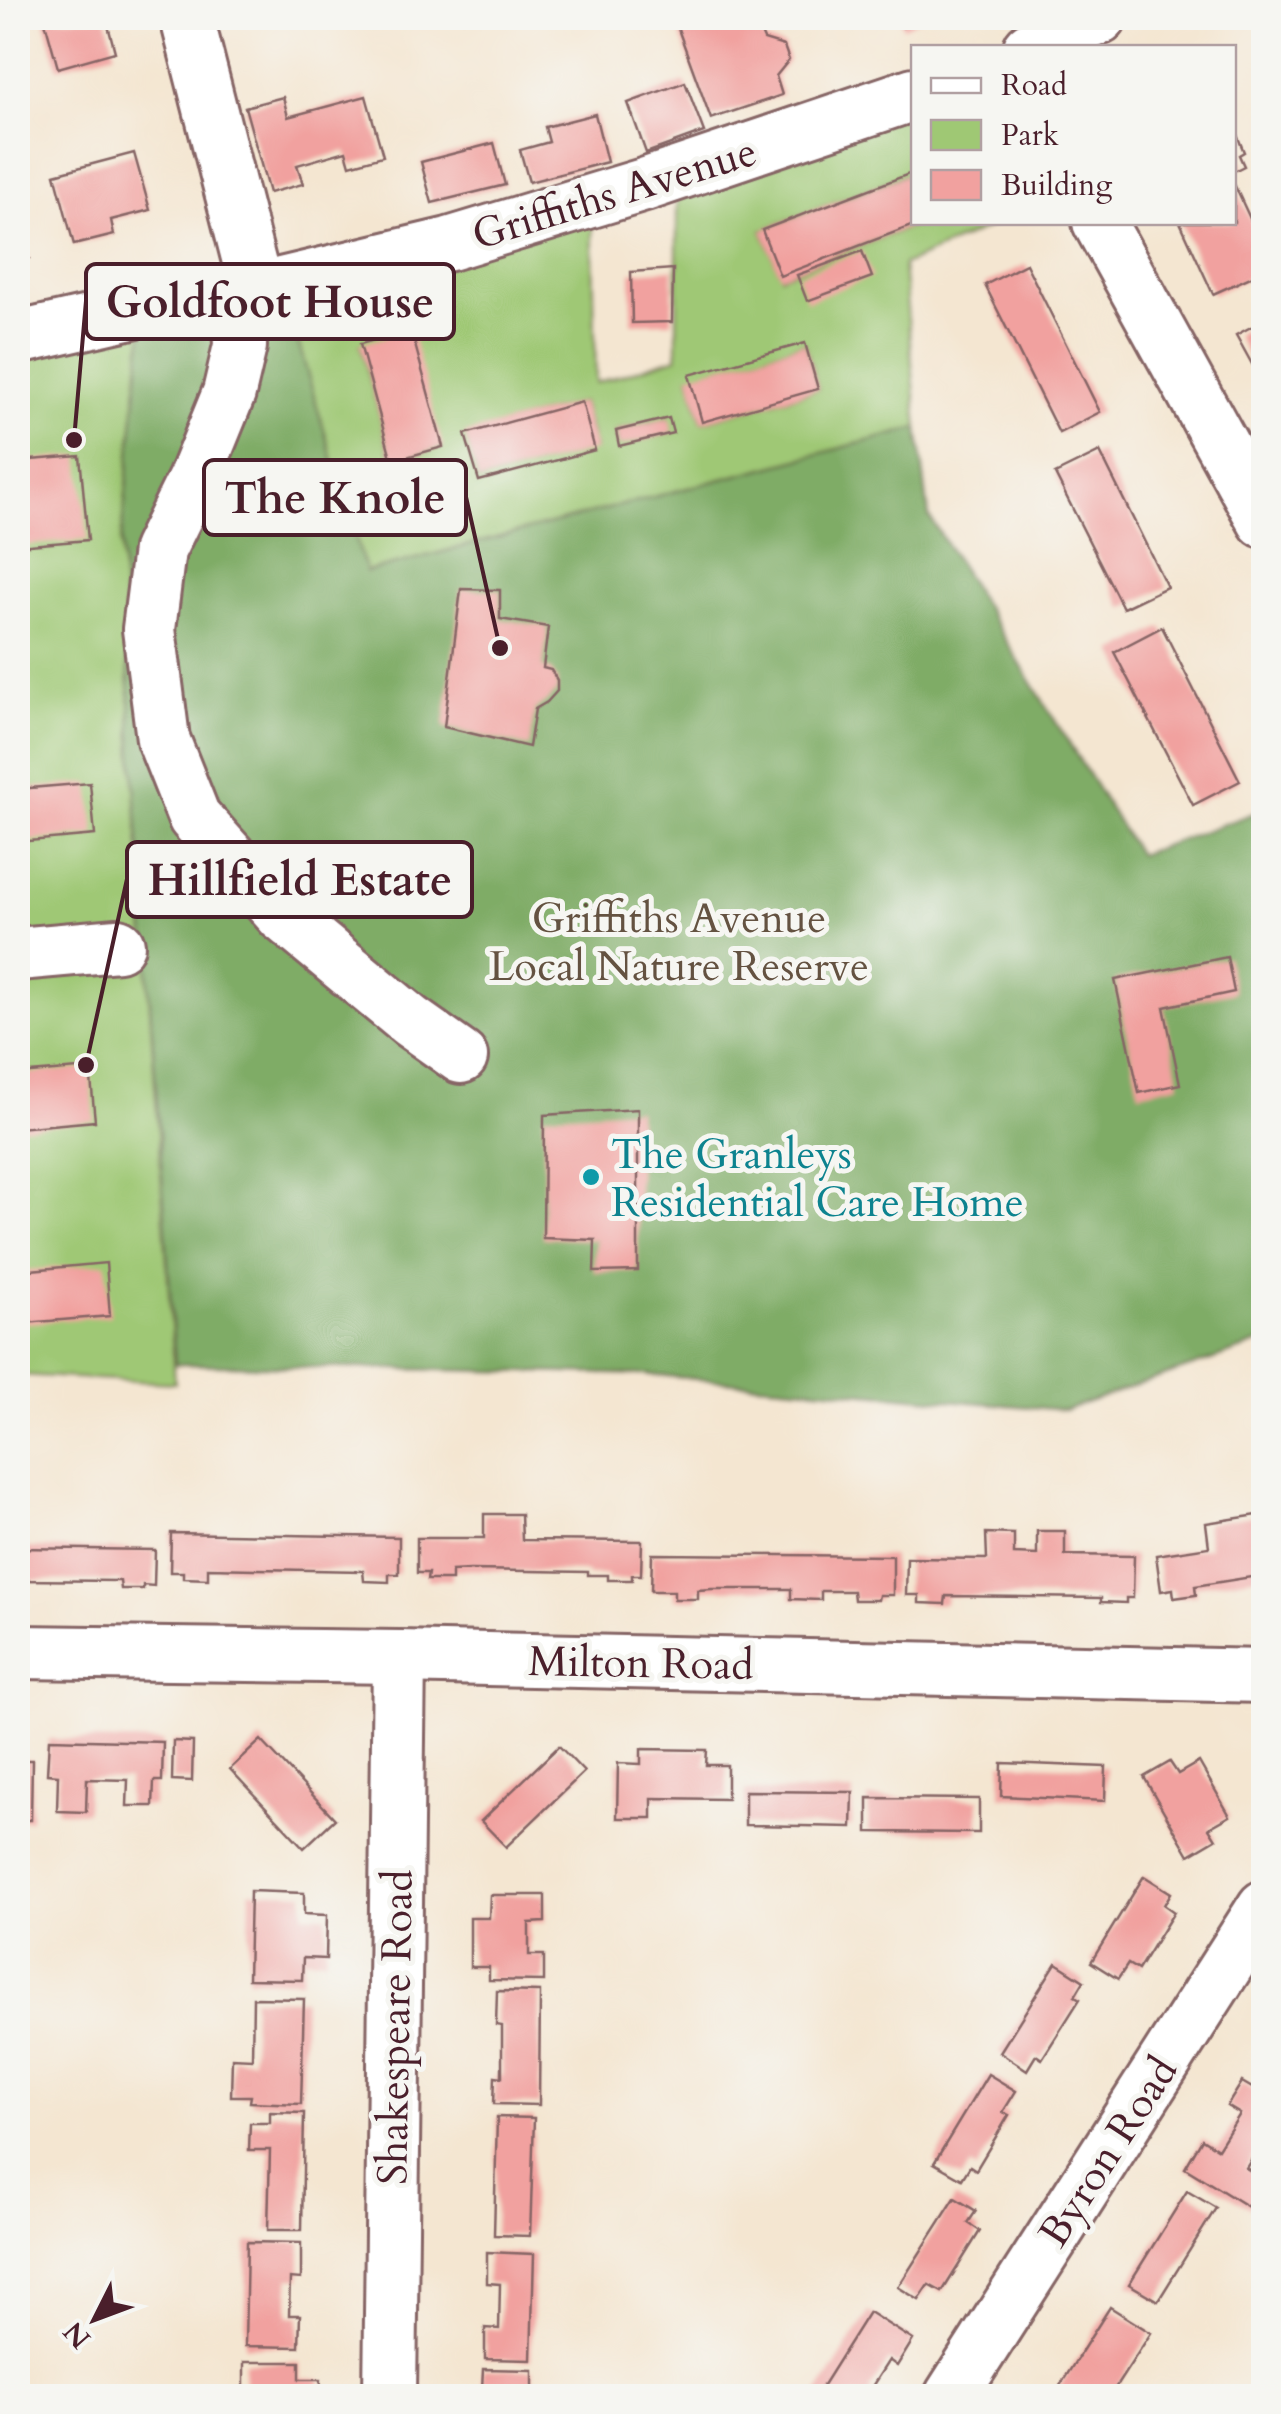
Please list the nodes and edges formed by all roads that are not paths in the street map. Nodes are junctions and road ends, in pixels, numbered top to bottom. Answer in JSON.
{"nodes":[{"id":1,"x":187,"y":18,"type":"edge"},
{"id":2,"x":1100,"y":18,"type":"edge"},
{"id":3,"x":1037,"y":45,"type":"edge"},
{"id":4,"x":911,"y":95,"type":"edge"},
{"id":5,"x":1101,"y":225,"type":"edge"},
{"id":6,"x":247,"y":290,"type":"junction"},
{"id":7,"x":18,"y":338,"type":"edge"},
{"id":8,"x":1264,"y":521,"type":"edge"},
{"id":9,"x":118,"y":945,"type":"dead end"},
{"id":10,"x":18,"y":954,"type":"edge"},
{"id":11,"x":461,"y":1057,"type":"dead end"},
{"id":12,"x":18,"y":1652,"type":"edge"},
{"id":13,"x":399,"y":1657,"type":"junction"},
{"id":14,"x":1264,"y":1676,"type":"edge"},
{"id":15,"x":1264,"y":1907,"type":"edge"},
{"id":16,"x":390,"y":2396,"type":"edge"},
{"id":17,"x":951,"y":2396,"type":"edge"}],
"edges":[{"from":1,"to":6,"type":"street"},
{"from":2,"to":3,"type":"street"},
{"from":4,"to":6,"type":"street","name":"Griffiths Avenue"},
{"from":5,"to":8,"type":"street"},
{"from":6,"to":7,"type":"street","name":"Griffiths Avenue"},
{"from":6,"to":11,"type":"street"},
{"from":9,"to":10,"type":"street"},
{"from":12,"to":13,"type":"street","name":"Milton Road"},
{"from":13,"to":14,"type":"street","name":"Milton Road"},
{"from":13,"to":16,"type":"street","name":"Shakespeare Road"},
{"from":15,"to":17,"type":"street","name":"Byron Road"}]}
